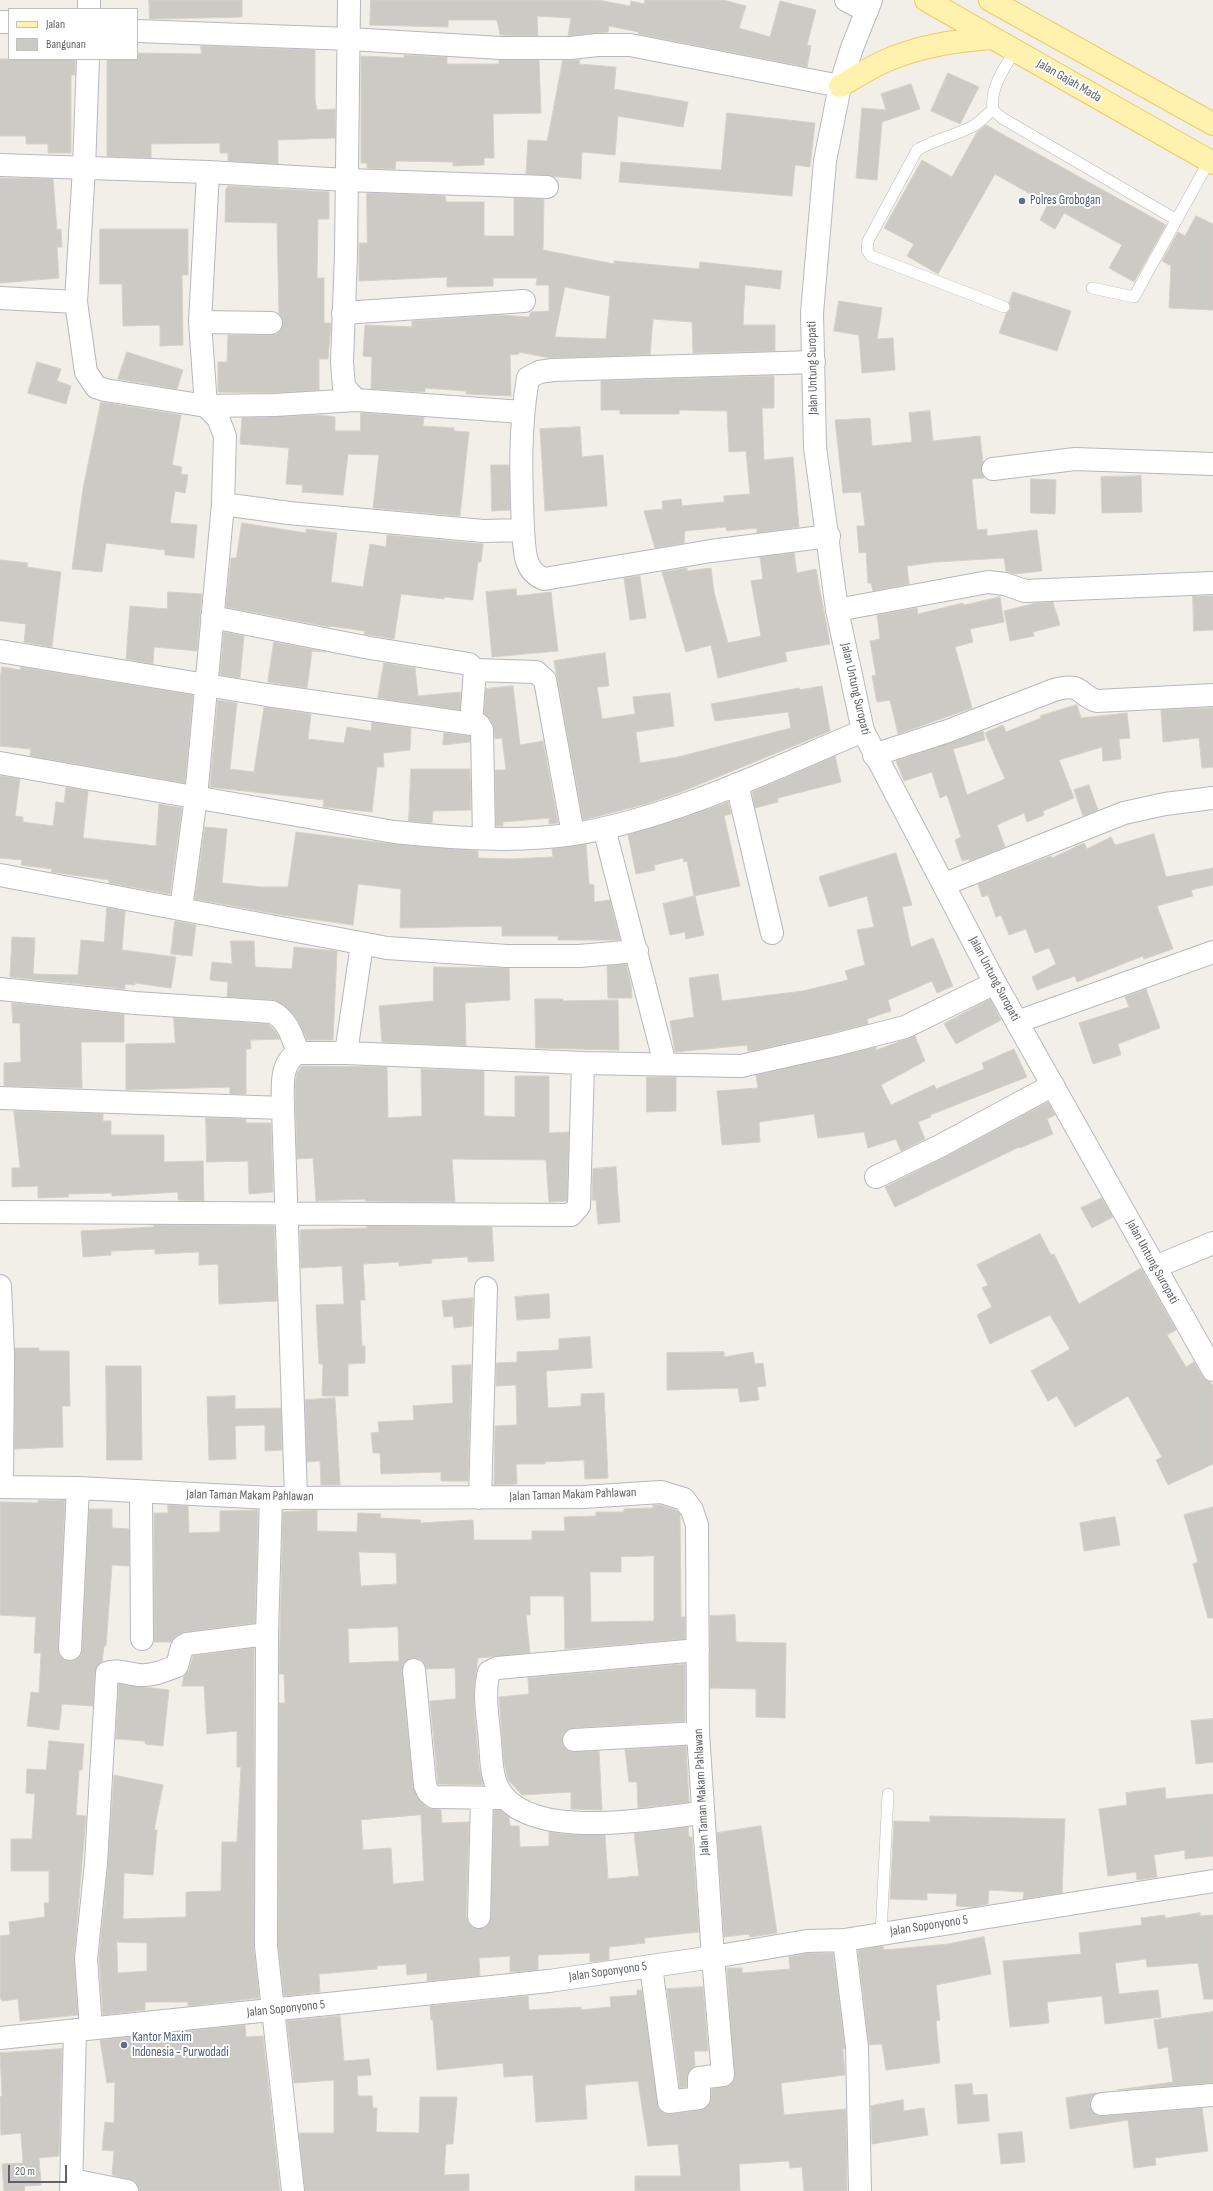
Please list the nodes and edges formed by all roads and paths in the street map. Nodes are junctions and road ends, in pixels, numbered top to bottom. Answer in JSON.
{"nodes":[{"id":1,"x":349,"y":0,"type":"edge"},
{"id":2,"x":846,"y":0,"type":"edge"},
{"id":3,"x":926,"y":0,"type":"edge"},
{"id":4,"x":990,"y":0,"type":"edge"},
{"id":5,"x":869,"y":6,"type":"edge"},
{"id":6,"x":138,"y":31,"type":"edge"},
{"id":7,"x":991,"y":38,"type":"junction"},
{"id":8,"x":349,"y":39,"type":"junction"},
{"id":9,"x":1015,"y":50,"type":"junction"},
{"id":10,"x":88,"y":60,"type":"edge"},
{"id":11,"x":830,"y":84,"type":"junction"},
{"id":12,"x":992,"y":110,"type":"junction"},
{"id":13,"x":1213,"y":124,"type":"edge"},
{"id":14,"x":1211,"y":162,"type":"edge"},
{"id":15,"x":0,"y":165,"type":"edge"},
{"id":16,"x":84,"y":168,"type":"junction"},
{"id":17,"x":208,"y":172,"type":"junction"},
{"id":18,"x":346,"y":180,"type":"junction"},
{"id":19,"x":547,"y":187,"type":"dead end"},
{"id":20,"x":1175,"y":220,"type":"junction"},
{"id":21,"x":1092,"y":288,"type":"dead end"},
{"id":22,"x":0,"y":298,"type":"edge"},
{"id":23,"x":524,"y":301,"type":"dead end"},
{"id":24,"x":76,"y":302,"type":"junction"},
{"id":25,"x":1004,"y":307,"type":"dead end"},
{"id":26,"x":343,"y":313,"type":"junction"},
{"id":27,"x":200,"y":322,"type":"junction"},
{"id":28,"x":271,"y":323,"type":"dead end"},
{"id":29,"x":814,"y":362,"type":"junction"},
{"id":30,"x":356,"y":400,"type":"junction"},
{"id":31,"x":206,"y":406,"type":"junction"},
{"id":32,"x":522,"y":412,"type":"junction"},
{"id":33,"x":1213,"y":464,"type":"edge"},
{"id":34,"x":993,"y":469,"type":"dead end"},
{"id":35,"x":223,"y":504,"type":"junction"},
{"id":36,"x":523,"y":530,"type":"junction"},
{"id":37,"x":829,"y":536,"type":"junction"},
{"id":38,"x":1213,"y":583,"type":"edge"},
{"id":39,"x":837,"y":610,"type":"junction"},
{"id":40,"x":212,"y":617,"type":"junction"},
{"id":41,"x":0,"y":651,"type":"edge"},
{"id":42,"x":476,"y":670,"type":"junction"},
{"id":43,"x":206,"y":684,"type":"junction"},
{"id":44,"x":1213,"y":695,"type":"edge"},
{"id":45,"x":471,"y":724,"type":"junction"},
{"id":46,"x":863,"y":731,"type":"junction"},
{"id":47,"x":874,"y":755,"type":"junction"},
{"id":48,"x":0,"y":763,"type":"edge"},
{"id":49,"x":737,"y":784,"type":"junction"},
{"id":50,"x":196,"y":797,"type":"junction"},
{"id":51,"x":1213,"y":798,"type":"edge"},
{"id":52,"x":604,"y":828,"type":"junction"},
{"id":53,"x":573,"y":834,"type":"junction"},
{"id":54,"x":484,"y":838,"type":"junction"},
{"id":55,"x":0,"y":875,"type":"edge"},
{"id":56,"x":945,"y":884,"type":"junction"},
{"id":57,"x":182,"y":909,"type":"junction"},
{"id":58,"x":772,"y":933,"type":"dead end"},
{"id":59,"x":362,"y":944,"type":"junction"},
{"id":60,"x":637,"y":951,"type":"junction"},
{"id":61,"x":1213,"y":952,"type":"edge"},
{"id":62,"x":995,"y":983,"type":"junction"},
{"id":63,"x":0,"y":989,"type":"edge"},
{"id":64,"x":1017,"y":1022,"type":"junction"},
{"id":65,"x":298,"y":1053,"type":"junction"},
{"id":66,"x":346,"y":1053,"type":"junction"},
{"id":67,"x":584,"y":1063,"type":"junction"},
{"id":68,"x":665,"y":1064,"type":"junction"},
{"id":69,"x":1053,"y":1085,"type":"junction"},
{"id":70,"x":0,"y":1098,"type":"edge"},
{"id":71,"x":283,"y":1108,"type":"junction"},
{"id":72,"x":876,"y":1177,"type":"dead end"},
{"id":73,"x":0,"y":1212,"type":"edge"},
{"id":74,"x":288,"y":1215,"type":"junction"},
{"id":75,"x":1213,"y":1243,"type":"edge"},
{"id":76,"x":1155,"y":1268,"type":"junction"},
{"id":77,"x":0,"y":1286,"type":"edge"},
{"id":78,"x":486,"y":1288,"type":"dead end"},
{"id":79,"x":1,"y":1354,"type":"edge"},
{"id":80,"x":1213,"y":1370,"type":"edge"},
{"id":81,"x":1,"y":1487,"type":"edge"},
{"id":82,"x":78,"y":1488,"type":"junction"},
{"id":83,"x":141,"y":1492,"type":"junction"},
{"id":84,"x":296,"y":1497,"type":"junction"},
{"id":85,"x":271,"y":1498,"type":"junction"},
{"id":86,"x":480,"y":1498,"type":"junction"},
{"id":87,"x":267,"y":1634,"type":"junction"},
{"id":88,"x":142,"y":1639,"type":"dead end"},
{"id":89,"x":70,"y":1649,"type":"dead end"},
{"id":90,"x":698,"y":1650,"type":"junction"},
{"id":91,"x":414,"y":1670,"type":"dead end"},
{"id":92,"x":698,"y":1733,"type":"junction"},
{"id":93,"x":574,"y":1740,"type":"dead end"},
{"id":94,"x":888,"y":1794,"type":"dead end"},
{"id":95,"x":482,"y":1798,"type":"junction"},
{"id":96,"x":505,"y":1798,"type":"junction"},
{"id":97,"x":702,"y":1813,"type":"junction"},
{"id":98,"x":1213,"y":1881,"type":"edge"},
{"id":99,"x":479,"y":1918,"type":"dead end"},
{"id":100,"x":881,"y":1934,"type":"junction"},
{"id":101,"x":844,"y":1940,"type":"junction"},
{"id":102,"x":713,"y":1957,"type":"junction"},
{"id":103,"x":651,"y":1966,"type":"junction"},
{"id":104,"x":272,"y":2010,"type":"junction"},
{"id":105,"x":83,"y":2029,"type":"junction"},
{"id":106,"x":0,"y":2038,"type":"edge"},
{"id":107,"x":1213,"y":2095,"type":"edge"},
{"id":108,"x":1102,"y":2104,"type":"dead end"},
{"id":109,"x":72,"y":2185,"type":"edge"},
{"id":110,"x":127,"y":2191,"type":"edge"},
{"id":111,"x":292,"y":2191,"type":"edge"},
{"id":112,"x":860,"y":2191,"type":"edge"}],
"edges":[{"from":1,"to":8,"type":"street"},
{"from":2,"to":5,"type":"street"},
{"from":3,"to":7,"type":"main road","name":"Jalan Gajah Mada"},
{"from":4,"to":13,"type":"main road"},
{"from":5,"to":11,"type":"street","name":"Jalan Untung Suropati"},
{"from":6,"to":8,"type":"street"},
{"from":7,"to":9,"type":"main road","name":"Jalan Gajah Mada"},
{"from":7,"to":11,"type":"main road"},
{"from":8,"to":11,"type":"street"},
{"from":8,"to":18,"type":"street"},
{"from":9,"to":12,"type":"lane"},
{"from":9,"to":14,"type":"main road","name":"Jalan Gajah Mada"},
{"from":10,"to":16,"type":"street"},
{"from":11,"to":29,"type":"street","name":"Jalan Untung Suropati"},
{"from":12,"to":20,"type":"lane"},
{"from":12,"to":25,"type":"lane"},
{"from":14,"to":20,"type":"lane"},
{"from":15,"to":16,"type":"street"},
{"from":16,"to":17,"type":"street"},
{"from":16,"to":24,"type":"street"},
{"from":17,"to":18,"type":"street"},
{"from":17,"to":27,"type":"street"},
{"from":18,"to":19,"type":"street"},
{"from":18,"to":26,"type":"street"},
{"from":20,"to":21,"type":"lane"},
{"from":22,"to":24,"type":"street"},
{"from":23,"to":26,"type":"street"},
{"from":24,"to":31,"type":"street"},
{"from":26,"to":30,"type":"street"},
{"from":27,"to":28,"type":"street"},
{"from":27,"to":31,"type":"street"},
{"from":29,"to":32,"type":"street"},
{"from":29,"to":37,"type":"street","name":"Jalan Untung Suropati"},
{"from":30,"to":31,"type":"street"},
{"from":30,"to":32,"type":"street"},
{"from":31,"to":35,"type":"street"},
{"from":32,"to":36,"type":"street"},
{"from":33,"to":34,"type":"street"},
{"from":35,"to":36,"type":"street"},
{"from":35,"to":40,"type":"street"},
{"from":36,"to":37,"type":"street"},
{"from":37,"to":39,"type":"street","name":"Jalan Untung Suropati"},
{"from":38,"to":39,"type":"street"},
{"from":39,"to":46,"type":"street","name":"Jalan Untung Suropati"},
{"from":40,"to":42,"type":"street"},
{"from":40,"to":43,"type":"street"},
{"from":41,"to":43,"type":"street"},
{"from":42,"to":45,"type":"street"},
{"from":42,"to":53,"type":"street"},
{"from":43,"to":45,"type":"street"},
{"from":43,"to":50,"type":"street"},
{"from":44,"to":47,"type":"street"},
{"from":45,"to":54,"type":"street"},
{"from":46,"to":47,"type":"street","name":"Jalan Untung Suropati"},
{"from":46,"to":49,"type":"street"},
{"from":47,"to":56,"type":"street","name":"Jalan Untung Suropati"},
{"from":48,"to":50,"type":"street"},
{"from":49,"to":52,"type":"street"},
{"from":49,"to":58,"type":"street"},
{"from":50,"to":54,"type":"street"},
{"from":50,"to":57,"type":"street"},
{"from":51,"to":56,"type":"street"},
{"from":52,"to":53,"type":"street"},
{"from":52,"to":60,"type":"street"},
{"from":53,"to":54,"type":"street"},
{"from":55,"to":57,"type":"street"},
{"from":56,"to":62,"type":"street","name":"Jalan Untung Suropati"},
{"from":57,"to":59,"type":"street"},
{"from":59,"to":60,"type":"street"},
{"from":59,"to":66,"type":"street"},
{"from":60,"to":68,"type":"street"},
{"from":61,"to":64,"type":"street"},
{"from":62,"to":64,"type":"street","name":"Jalan Untung Suropati"},
{"from":62,"to":68,"type":"street"},
{"from":63,"to":65,"type":"street"},
{"from":64,"to":69,"type":"street","name":"Jalan Untung Suropati"},
{"from":65,"to":66,"type":"street"},
{"from":65,"to":71,"type":"street"},
{"from":66,"to":67,"type":"street"},
{"from":67,"to":68,"type":"street"},
{"from":67,"to":74,"type":"street"},
{"from":69,"to":72,"type":"street"},
{"from":69,"to":76,"type":"street","name":"Jalan Untung Suropati"},
{"from":70,"to":71,"type":"street"},
{"from":71,"to":74,"type":"street"},
{"from":73,"to":74,"type":"street"},
{"from":74,"to":84,"type":"street"},
{"from":75,"to":76,"type":"street"},
{"from":76,"to":80,"type":"street","name":"Jalan Untung Suropati"},
{"from":77,"to":79,"type":"street"},
{"from":78,"to":86,"type":"street"},
{"from":79,"to":81,"type":"street"},
{"from":81,"to":82,"type":"street","name":"Jalan Taman Makam Pahlawan"},
{"from":82,"to":83,"type":"street","name":"Jalan Taman Makam Pahlawan"},
{"from":82,"to":89,"type":"street"},
{"from":83,"to":85,"type":"street","name":"Jalan Taman Makam Pahlawan"},
{"from":83,"to":88,"type":"street"},
{"from":84,"to":85,"type":"street","name":"Jalan Taman Makam Pahlawan"},
{"from":84,"to":86,"type":"street","name":"Jalan Taman Makam Pahlawan"},
{"from":85,"to":87,"type":"street"},
{"from":86,"to":90,"type":"street","name":"Jalan Taman Makam Pahlawan"},
{"from":87,"to":104,"type":"street"},
{"from":87,"to":105,"type":"street"},
{"from":90,"to":92,"type":"street","name":"Jalan Taman Makam Pahlawan"},
{"from":90,"to":96,"type":"street"},
{"from":91,"to":95,"type":"street"},
{"from":92,"to":93,"type":"street"},
{"from":92,"to":97,"type":"street","name":"Jalan Taman Makam Pahlawan"},
{"from":94,"to":100,"type":"lane"},
{"from":95,"to":96,"type":"street"},
{"from":95,"to":99,"type":"street"},
{"from":96,"to":97,"type":"street"},
{"from":97,"to":102,"type":"street","name":"Jalan Taman Makam Pahlawan"},
{"from":98,"to":100,"type":"street","name":"Jalan Soponyono 5"},
{"from":100,"to":101,"type":"street","name":"Jalan Soponyono 5"},
{"from":101,"to":102,"type":"street","name":"Jalan Soponyono 5"},
{"from":101,"to":112,"type":"street"},
{"from":102,"to":103,"type":"street","name":"Jalan Soponyono 5"},
{"from":102,"to":103,"type":"street","name":"Jalan Taman Makam Pahlawan"},
{"from":103,"to":104,"type":"street","name":"Jalan Soponyono 5"},
{"from":104,"to":105,"type":"street","name":"Jalan Soponyono 5"},
{"from":104,"to":111,"type":"street"},
{"from":105,"to":106,"type":"street","name":"Jalan Soponyono 5"},
{"from":105,"to":109,"type":"street"},
{"from":107,"to":108,"type":"street"},
{"from":109,"to":110,"type":"street"}]}
